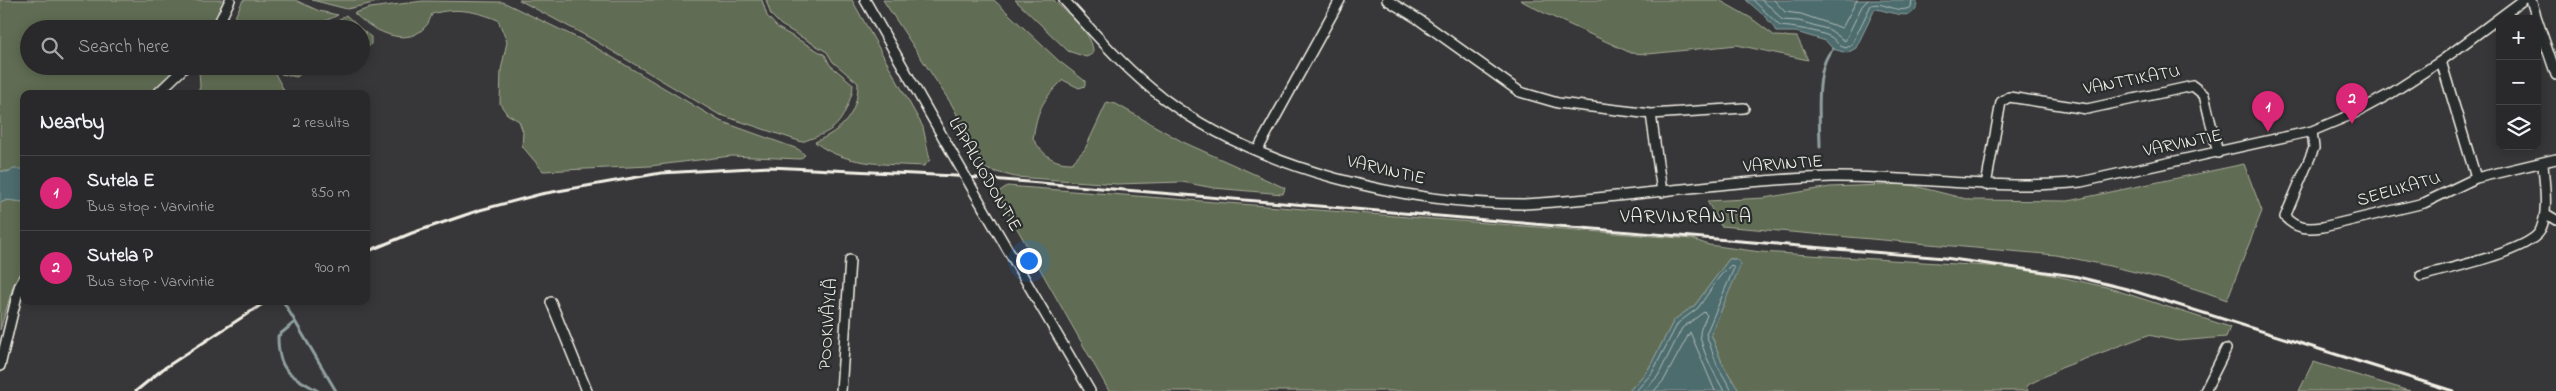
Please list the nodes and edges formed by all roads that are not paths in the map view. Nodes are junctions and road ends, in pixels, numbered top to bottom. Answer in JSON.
{"nodes":[{"id":1,"x":230,"y":0,"type":"edge"},
{"id":2,"x":865,"y":0,"type":"edge"},
{"id":3,"x":1064,"y":0,"type":"edge"},
{"id":4,"x":1340,"y":0,"type":"edge"},
{"id":5,"x":1387,"y":0,"type":"edge"},
{"id":6,"x":2523,"y":0,"type":"edge"},
{"id":7,"x":2531,"y":0,"type":"edge"},
{"id":8,"x":2536,"y":15,"type":"edge"},
{"id":9,"x":220,"y":20,"type":"edge"},
{"id":10,"x":2541,"y":31,"type":"edge"},
{"id":11,"x":2441,"y":61,"type":"junction"},
{"id":12,"x":177,"y":75,"type":"edge"},
{"id":13,"x":2556,"y":76,"type":"edge"},
{"id":14,"x":161,"y":90,"type":"edge"},
{"id":15,"x":1744,"y":108,"type":"dead end"},
{"id":16,"x":1650,"y":114,"type":"junction"},
{"id":17,"x":2312,"y":131,"type":"junction"},
{"id":18,"x":1257,"y":151,"type":"junction"},
{"id":19,"x":2218,"y":153,"type":"junction"},
{"id":20,"x":2556,"y":159,"type":"edge"},
{"id":21,"x":2543,"y":163,"type":"junction"},
{"id":22,"x":2476,"y":178,"type":"junction"},
{"id":23,"x":1986,"y":185,"type":"junction"},
{"id":24,"x":1662,"y":192,"type":"junction"},
{"id":25,"x":2546,"y":214,"type":"junction"},
{"id":26,"x":2556,"y":220,"type":"edge"},
{"id":27,"x":850,"y":260,"type":"dead end"},
{"id":28,"x":2421,"y":276,"type":"dead end"},
{"id":29,"x":20,"y":285,"type":"edge"},
{"id":30,"x":551,"y":302,"type":"dead end"},
{"id":31,"x":2226,"y":348,"type":"dead end"},
{"id":32,"x":0,"y":366,"type":"edge"},
{"id":33,"x":587,"y":391,"type":"edge"},
{"id":34,"x":841,"y":391,"type":"edge"},
{"id":35,"x":1090,"y":391,"type":"edge"},
{"id":36,"x":2205,"y":391,"type":"edge"}],
"edges":[{"from":1,"to":9,"type":"street"},
{"from":2,"to":35,"type":"street","name":"LAPALUODONTIE","bridge":true},
{"from":3,"to":18,"type":"street","name":"VARVINTIE"},
{"from":4,"to":18,"type":"street"},
{"from":5,"to":16,"type":"street"},
{"from":6,"to":11,"type":"street","name":"VARVINTIE"},
{"from":7,"to":8,"type":"street"},
{"from":10,"to":13,"type":"street"},
{"from":11,"to":17,"type":"street","name":"VARVINTIE"},
{"from":11,"to":22,"type":"street"},
{"from":12,"to":14,"type":"street"},
{"from":15,"to":16,"type":"street"},
{"from":16,"to":24,"type":"street"},
{"from":17,"to":19,"type":"street","name":"VARVINTIE"},
{"from":17,"to":22,"type":"street","name":"SEELIKATU"},
{"from":18,"to":24,"type":"street","name":"VARVINTIE"},
{"from":19,"to":23,"type":"street","name":"VARVINTIE"},
{"from":19,"to":23,"type":"street","name":"VANTTIKATU"},
{"from":20,"to":21,"type":"street","name":"SEELIKATU"},
{"from":21,"to":22,"type":"street","name":"SEELIKATU"},
{"from":21,"to":25,"type":"street"},
{"from":23,"to":24,"type":"street","name":"VARVINTIE"},
{"from":25,"to":26,"type":"street"},
{"from":25,"to":28,"type":"street"},
{"from":27,"to":34,"type":"street","name":"POOKIVÄYLÄ"},
{"from":29,"to":32,"type":"street"},
{"from":30,"to":33,"type":"street"},
{"from":31,"to":36,"type":"street"}]}
